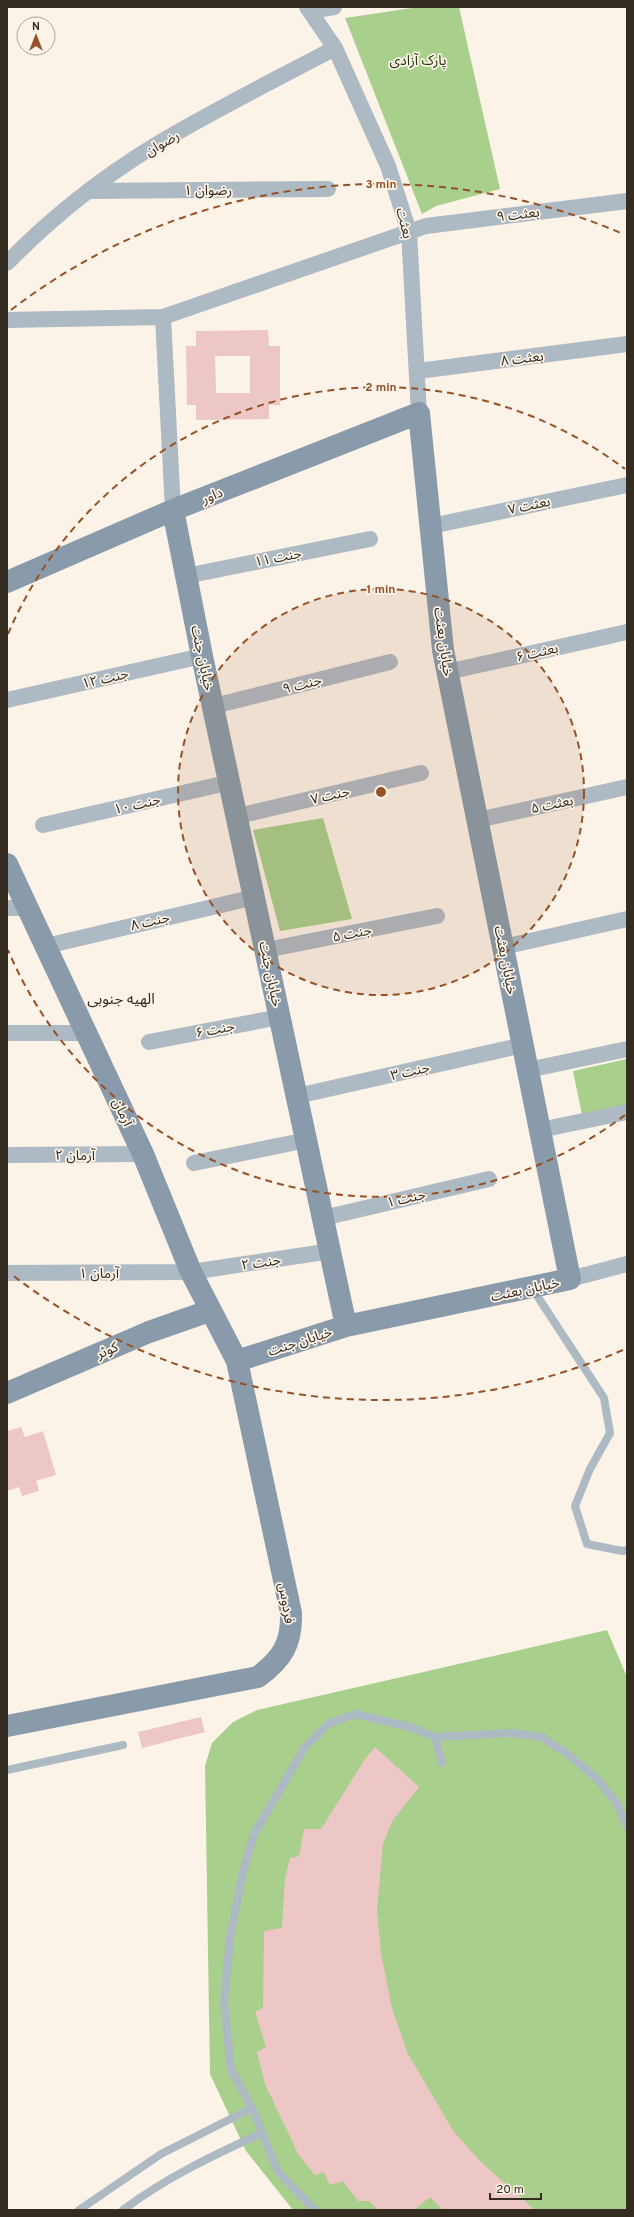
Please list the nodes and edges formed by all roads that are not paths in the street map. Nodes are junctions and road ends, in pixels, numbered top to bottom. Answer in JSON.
{"nodes":[{"id":1,"x":334,"y":7,"type":"edge"},
{"id":2,"x":308,"y":9,"type":"edge"},
{"id":3,"x":335,"y":48,"type":"junction"},
{"id":4,"x":328,"y":189,"type":"dead end"},
{"id":5,"x":88,"y":191,"type":"junction"},
{"id":6,"x":627,"y":201,"type":"edge"},
{"id":7,"x":409,"y":232,"type":"junction"},
{"id":8,"x":7,"y":263,"type":"edge"},
{"id":9,"x":163,"y":317,"type":"junction"},
{"id":10,"x":7,"y":320,"type":"edge"},
{"id":11,"x":627,"y":344,"type":"edge"},
{"id":12,"x":418,"y":371,"type":"junction"},
{"id":13,"x":419,"y":413,"type":"junction"},
{"id":14,"x":627,"y":485,"type":"edge"},
{"id":15,"x":173,"y":510,"type":"junction"},
{"id":16,"x":431,"y":526,"type":"junction"},
{"id":17,"x":370,"y":539,"type":"dead end"},
{"id":18,"x":186,"y":576,"type":"junction"},
{"id":19,"x":7,"y":582,"type":"edge"},
{"id":20,"x":627,"y":632,"type":"edge"},
{"id":21,"x":202,"y":656,"type":"junction"},
{"id":22,"x":390,"y":662,"type":"dead end"},
{"id":23,"x":448,"y":672,"type":"junction"},
{"id":24,"x":7,"y":700,"type":"edge"},
{"id":25,"x":214,"y":706,"type":"junction"},
{"id":26,"x":421,"y":773,"type":"dead end"},
{"id":27,"x":230,"y":782,"type":"junction"},
{"id":28,"x":627,"y":787,"type":"edge"},
{"id":29,"x":238,"y":816,"type":"junction"},
{"id":30,"x":478,"y":820,"type":"junction"},
{"id":31,"x":43,"y":825,"type":"dead end"},
{"id":32,"x":7,"y":864,"type":"edge"},
{"id":33,"x":255,"y":897,"type":"junction"},
{"id":34,"x":18,"y":908,"type":"edge"},
{"id":35,"x":437,"y":916,"type":"dead end"},
{"id":36,"x":627,"y":919,"type":"edge"},
{"id":37,"x":46,"y":946,"type":"junction"},
{"id":38,"x":503,"y":947,"type":"junction"},
{"id":39,"x":266,"y":950,"type":"junction"},
{"id":40,"x":280,"y":1017,"type":"junction"},
{"id":41,"x":7,"y":1033,"type":"edge"},
{"id":42,"x":87,"y":1034,"type":"junction"},
{"id":43,"x":150,"y":1042,"type":"dead end"},
{"id":44,"x":523,"y":1045,"type":"junction"},
{"id":45,"x":627,"y":1049,"type":"edge"},
{"id":46,"x":528,"y":1070,"type":"junction"},
{"id":47,"x":297,"y":1096,"type":"junction"},
{"id":48,"x":627,"y":1112,"type":"edge"},
{"id":49,"x":540,"y":1130,"type":"junction"},
{"id":50,"x":307,"y":1140,"type":"junction"},
{"id":51,"x":143,"y":1154,"type":"junction"},
{"id":52,"x":7,"y":1155,"type":"edge"},
{"id":53,"x":194,"y":1162,"type":"dead end"},
{"id":54,"x":489,"y":1178,"type":"dead end"},
{"id":55,"x":323,"y":1218,"type":"junction"},
{"id":56,"x":331,"y":1251,"type":"junction"},
{"id":57,"x":627,"y":1264,"type":"edge"},
{"id":58,"x":191,"y":1272,"type":"junction"},
{"id":59,"x":7,"y":1273,"type":"edge"},
{"id":60,"x":570,"y":1279,"type":"junction"},
{"id":61,"x":532,"y":1288,"type":"junction"},
{"id":62,"x":209,"y":1311,"type":"junction"},
{"id":63,"x":346,"y":1326,"type":"junction"},
{"id":64,"x":237,"y":1361,"type":"junction"},
{"id":65,"x":7,"y":1393,"type":"edge"},
{"id":66,"x":627,"y":1550,"type":"edge"},
{"id":67,"x":7,"y":1726,"type":"edge"},
{"id":68,"x":435,"y":1737,"type":"junction"},
{"id":69,"x":123,"y":1745,"type":"dead end"},
{"id":70,"x":442,"y":1763,"type":"dead end"},
{"id":71,"x":7,"y":1770,"type":"edge"},
{"id":72,"x":627,"y":1827,"type":"edge"},
{"id":73,"x":252,"y":2108,"type":"junction"},
{"id":74,"x":262,"y":2133,"type":"junction"},
{"id":75,"x":79,"y":2210,"type":"edge"},
{"id":76,"x":123,"y":2210,"type":"edge"},
{"id":77,"x":315,"y":2210,"type":"edge"}],
"edges":[{"from":1,"to":2,"type":"street"},
{"from":2,"to":3,"type":"street","name":"بعثت"},
{"from":3,"to":5,"type":"street","name":"رضوان"},
{"from":3,"to":7,"type":"street","name":"بعثت"},
{"from":4,"to":5,"type":"street","name":"رضوان ۱"},
{"from":5,"to":8,"type":"street","name":"رضوان"},
{"from":6,"to":7,"type":"street","name":"بعثت ۹"},
{"from":7,"to":9,"type":"street","name":"بعثت ۹"},
{"from":7,"to":12,"type":"street","name":"بعثت"},
{"from":9,"to":10,"type":"street","name":"بعثت ۹"},
{"from":9,"to":15,"type":"street"},
{"from":11,"to":12,"type":"street","name":"بعثت ۸"},
{"from":12,"to":13,"type":"street","name":"بعثت"},
{"from":13,"to":15,"type":"street","name":"داور"},
{"from":13,"to":16,"type":"street","name":"خیابان بعثت"},
{"from":14,"to":16,"type":"street","name":"بعثت ۷"},
{"from":15,"to":18,"type":"street","name":"خیابان جنت"},
{"from":15,"to":19,"type":"street","name":"داور"},
{"from":16,"to":23,"type":"street","name":"خیابان بعثت"},
{"from":17,"to":18,"type":"street","name":"جنت ۱۱"},
{"from":18,"to":21,"type":"street","name":"خیابان جنت"},
{"from":20,"to":23,"type":"street","name":"بعثت ۶"},
{"from":21,"to":24,"type":"street","name":"جنت ۱۲"},
{"from":21,"to":25,"type":"street","name":"خیابان جنت"},
{"from":22,"to":25,"type":"street","name":"جنت ۹"},
{"from":23,"to":30,"type":"street","name":"خیابان بعثت"},
{"from":25,"to":27,"type":"street","name":"خیابان جنت"},
{"from":26,"to":29,"type":"street","name":"جنت ۷"},
{"from":27,"to":29,"type":"street","name":"خیابان جنت"},
{"from":27,"to":31,"type":"street","name":"جنت ۱۰"},
{"from":28,"to":30,"type":"street","name":"بعثت ۵"},
{"from":29,"to":33,"type":"street","name":"خیابان جنت"},
{"from":30,"to":38,"type":"street","name":"خیابان بعثت"},
{"from":32,"to":34,"type":"street","name":"آرمان"},
{"from":33,"to":37,"type":"street","name":"جنت ۸"},
{"from":33,"to":39,"type":"street","name":"خیابان جنت"},
{"from":34,"to":37,"type":"street","name":"آرمان"},
{"from":35,"to":39,"type":"street","name":"جنت ۵"},
{"from":36,"to":38,"type":"street"},
{"from":37,"to":42,"type":"street","name":"آرمان"},
{"from":38,"to":44,"type":"street","name":"خیابان بعثت"},
{"from":39,"to":40,"type":"street","name":"خیابان جنت"},
{"from":40,"to":43,"type":"street","name":"جنت ۶"},
{"from":40,"to":47,"type":"street","name":"خیابان جنت"},
{"from":41,"to":42,"type":"street"},
{"from":42,"to":51,"type":"street","name":"آرمان"},
{"from":44,"to":46,"type":"street","name":"خیابان بعثت"},
{"from":44,"to":47,"type":"street","name":"جنت ۳"},
{"from":45,"to":46,"type":"street"},
{"from":46,"to":49,"type":"street","name":"خیابان بعثت"},
{"from":47,"to":50,"type":"street","name":"خیابان جنت"},
{"from":48,"to":49,"type":"street"},
{"from":49,"to":60,"type":"street","name":"خیابان بعثت"},
{"from":50,"to":53,"type":"street"},
{"from":50,"to":55,"type":"street","name":"خیابان جنت"},
{"from":51,"to":52,"type":"street","name":"آرمان ۲"},
{"from":51,"to":58,"type":"street","name":"آرمان"},
{"from":54,"to":55,"type":"street","name":"جنت ۱"},
{"from":55,"to":56,"type":"street","name":"خیابان جنت"},
{"from":56,"to":58,"type":"street","name":"جنت ۲"},
{"from":56,"to":63,"type":"street","name":"خیابان جنت"},
{"from":57,"to":60,"type":"street"},
{"from":58,"to":59,"type":"street","name":"آرمان ۱"},
{"from":58,"to":62,"type":"street","name":"آرمان"},
{"from":60,"to":61,"type":"street","name":"خیابان بعثت"},
{"from":61,"to":63,"type":"street","name":"خیابان بعثت"},
{"from":61,"to":66,"type":"lane"},
{"from":62,"to":64,"type":"street","name":"آرمان"},
{"from":62,"to":65,"type":"street","name":"کوثر"},
{"from":63,"to":64,"type":"street","name":"خیابان جنت"},
{"from":64,"to":67,"type":"street","name":"فردوس"},
{"from":68,"to":70,"type":"lane"},
{"from":68,"to":72,"type":"lane"},
{"from":68,"to":73,"type":"lane"},
{"from":69,"to":71,"type":"lane"},
{"from":73,"to":74,"type":"lane"},
{"from":73,"to":75,"type":"lane"},
{"from":74,"to":76,"type":"lane"},
{"from":74,"to":77,"type":"lane"}]}
